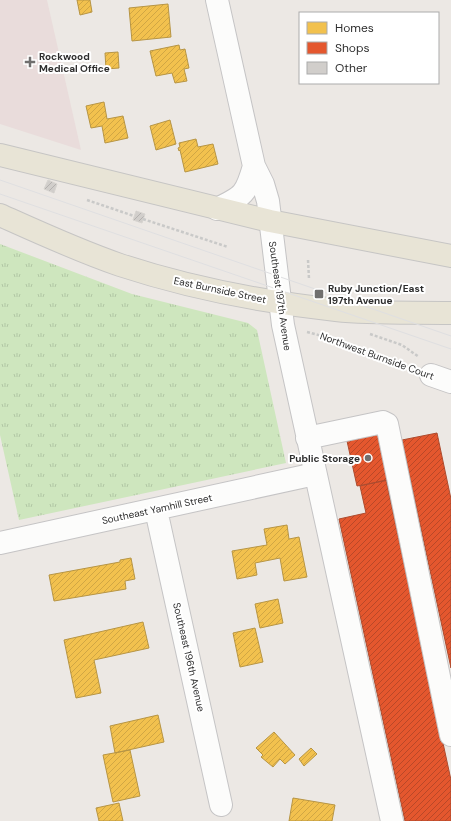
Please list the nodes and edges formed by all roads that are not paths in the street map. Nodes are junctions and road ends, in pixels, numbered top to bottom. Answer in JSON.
{"nodes":[{"id":1,"x":216,"y":0,"type":"edge"},
{"id":2,"x":0,"y":155,"type":"edge"},
{"id":3,"x":254,"y":166,"type":"junction"},
{"id":4,"x":217,"y":209,"type":"junction"},
{"id":5,"x":0,"y":216,"type":"edge"},
{"id":6,"x":270,"y":221,"type":"junction"},
{"id":7,"x":451,"y":256,"type":"edge"},
{"id":8,"x":280,"y":303,"type":"junction"},
{"id":9,"x":451,"y":313,"type":"edge"},
{"id":10,"x":307,"y":438,"type":"junction"},
{"id":11,"x":315,"y":474,"type":"junction"},
{"id":12,"x":156,"y":510,"type":"junction"},
{"id":13,"x":0,"y":543,"type":"edge"},
{"id":14,"x":451,"y":735,"type":"edge"},
{"id":15,"x":222,"y":805,"type":"dead end"},
{"id":16,"x":392,"y":821,"type":"edge"}],
"edges":[{"from":1,"to":3,"type":"street","name":"Southeast 197th Avenue"},
{"from":2,"to":4,"type":"main road"},
{"from":3,"to":4,"type":"street"},
{"from":3,"to":6,"type":"street","name":"Southeast 197th Avenue"},
{"from":4,"to":6,"type":"main road"},
{"from":5,"to":8,"type":"main road","name":"East Burnside Street"},
{"from":6,"to":7,"type":"main road"},
{"from":6,"to":8,"type":"street","name":"Southeast 197th Avenue"},
{"from":8,"to":9,"type":"main road","name":"East Burnside Street"},
{"from":8,"to":10,"type":"street","name":"Southeast 197th Avenue"},
{"from":10,"to":11,"type":"street","name":"Southeast 197th Avenue"},
{"from":10,"to":14,"type":"street"},
{"from":11,"to":12,"type":"street","name":"Southeast Yamhill Street"},
{"from":11,"to":16,"type":"street","name":"Southeast 197th Avenue"},
{"from":12,"to":13,"type":"street","name":"Southeast Yamhill Street"},
{"from":12,"to":15,"type":"street","name":"Southeast 196th Avenue"}]}
